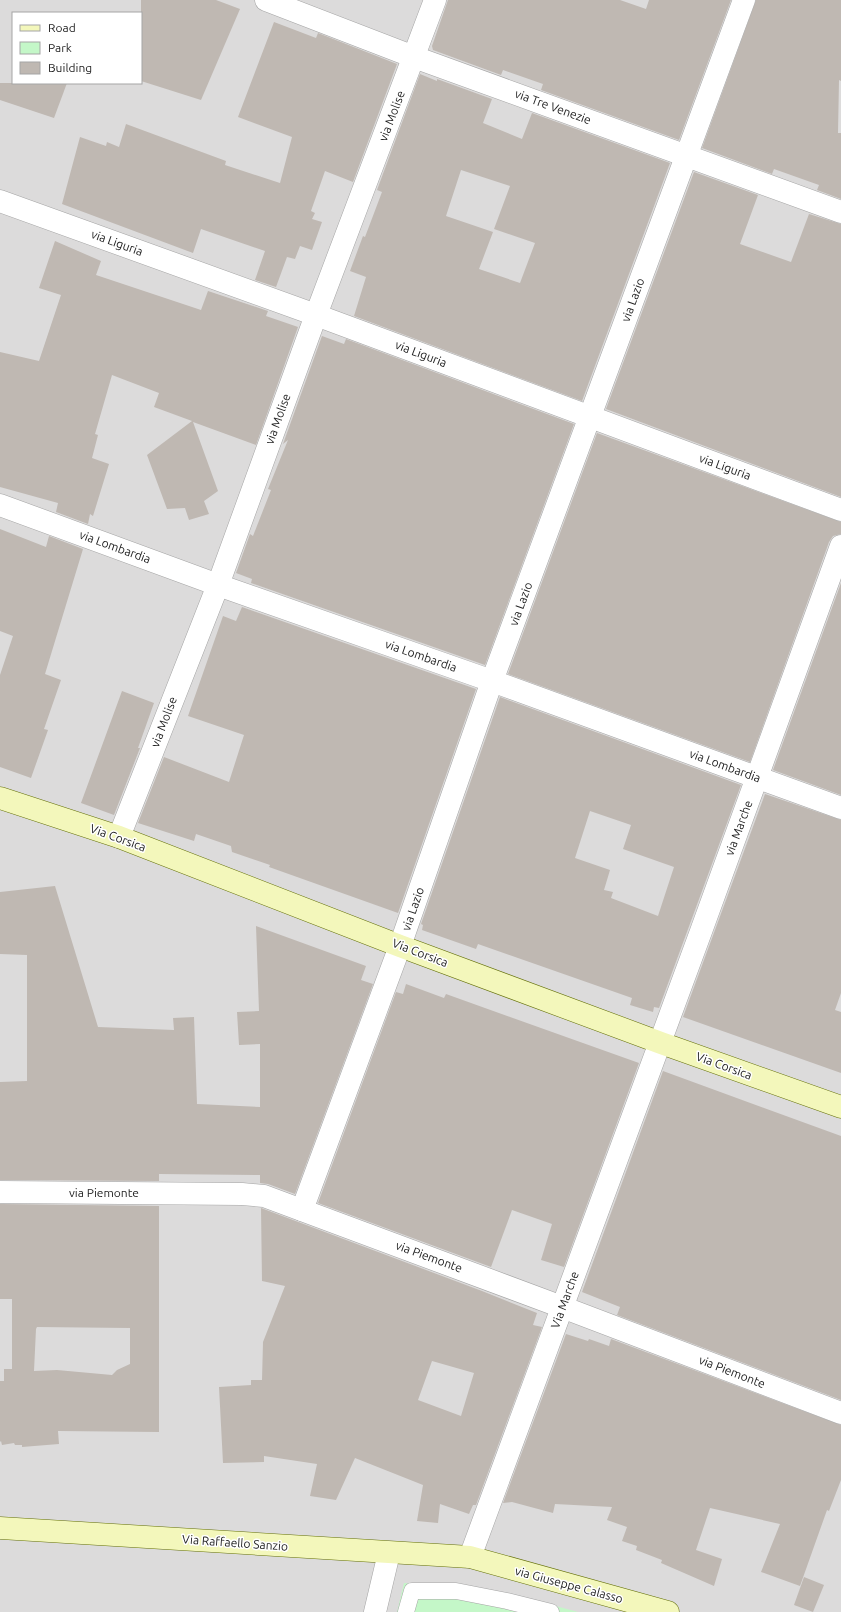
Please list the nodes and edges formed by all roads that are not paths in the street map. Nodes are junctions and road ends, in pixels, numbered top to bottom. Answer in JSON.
{"nodes":[{"id":1,"x":266,"y":0,"type":"edge"},
{"id":2,"x":435,"y":0,"type":"edge"},
{"id":3,"x":744,"y":0,"type":"edge"},
{"id":4,"x":414,"y":57,"type":"junction"},
{"id":5,"x":686,"y":156,"type":"junction"},
{"id":6,"x":0,"y":201,"type":"edge"},
{"id":7,"x":841,"y":212,"type":"edge"},
{"id":8,"x":316,"y":315,"type":"junction"},
{"id":9,"x":590,"y":418,"type":"junction"},
{"id":10,"x":0,"y":505,"type":"edge"},
{"id":11,"x":841,"y":510,"type":"edge"},
{"id":12,"x":841,"y":546,"type":"edge"},
{"id":13,"x":218,"y":585,"type":"junction"},
{"id":14,"x":492,"y":681,"type":"junction"},
{"id":15,"x":758,"y":778,"type":"junction"},
{"id":16,"x":0,"y":798,"type":"edge"},
{"id":17,"x":841,"y":808,"type":"edge"},
{"id":18,"x":119,"y":837,"type":"junction"},
{"id":19,"x":400,"y":946,"type":"junction"},
{"id":20,"x":661,"y":1043,"type":"junction"},
{"id":21,"x":841,"y":1107,"type":"edge"},
{"id":22,"x":0,"y":1192,"type":"edge"},
{"id":23,"x":302,"y":1210,"type":"junction"},
{"id":24,"x":562,"y":1307,"type":"junction"},
{"id":25,"x":841,"y":1413,"type":"edge"},
{"id":26,"x":0,"y":1528,"type":"edge"},
{"id":27,"x":389,"y":1553,"type":"junction"},
{"id":28,"x":470,"y":1557,"type":"junction"},
{"id":29,"x":375,"y":1612,"type":"edge"},
{"id":30,"x":406,"y":1612,"type":"edge"},
{"id":31,"x":551,"y":1612,"type":"edge"},
{"id":32,"x":668,"y":1612,"type":"edge"}],
"edges":[{"from":1,"to":4,"type":"street","name":"via Tre Venezie"},
{"from":2,"to":4,"type":"street","name":"via Molise"},
{"from":3,"to":5,"type":"street","name":"via Lazio"},
{"from":4,"to":5,"type":"street","name":"via Tre Venezie"},
{"from":4,"to":8,"type":"street","name":"via Molise"},
{"from":5,"to":7,"type":"street","name":"via Tre Venezie"},
{"from":5,"to":9,"type":"street","name":"via Lazio"},
{"from":6,"to":8,"type":"street","name":"via Liguria"},
{"from":8,"to":9,"type":"street","name":"via Liguria"},
{"from":8,"to":13,"type":"street","name":"via Molise"},
{"from":9,"to":11,"type":"street","name":"via Liguria"},
{"from":9,"to":14,"type":"street","name":"via Lazio"},
{"from":10,"to":13,"type":"street","name":"via Lombardia"},
{"from":12,"to":15,"type":"street","name":"via Marche"},
{"from":13,"to":14,"type":"street","name":"via Lombardia"},
{"from":13,"to":18,"type":"street","name":"via Molise"},
{"from":14,"to":15,"type":"street","name":"via Lombardia"},
{"from":14,"to":19,"type":"street","name":"via Lazio"},
{"from":15,"to":17,"type":"street","name":"via Lombardia"},
{"from":15,"to":20,"type":"street","name":"via Marche"},
{"from":16,"to":18,"type":"street","name":"Via Corsica"},
{"from":18,"to":19,"type":"street","name":"Via Corsica"},
{"from":19,"to":20,"type":"street","name":"Via Corsica"},
{"from":19,"to":23,"type":"street","name":"via Lazio"},
{"from":20,"to":21,"type":"street","name":"Via Corsica"},
{"from":20,"to":24,"type":"street","name":"Via Marche"},
{"from":22,"to":23,"type":"street","name":"via Piemonte"},
{"from":23,"to":24,"type":"street","name":"via Piemonte"},
{"from":24,"to":25,"type":"street","name":"via Piemonte"},
{"from":24,"to":28,"type":"street","name":"Via Marche"},
{"from":26,"to":27,"type":"street","name":"Via Raffaello Sanzio"},
{"from":27,"to":28,"type":"street","name":"Via Raffaello Sanzio"},
{"from":27,"to":29,"type":"street"},
{"from":28,"to":32,"type":"street","name":"via Giuseppe Calasso"},
{"from":30,"to":31,"type":"lane"}]}
